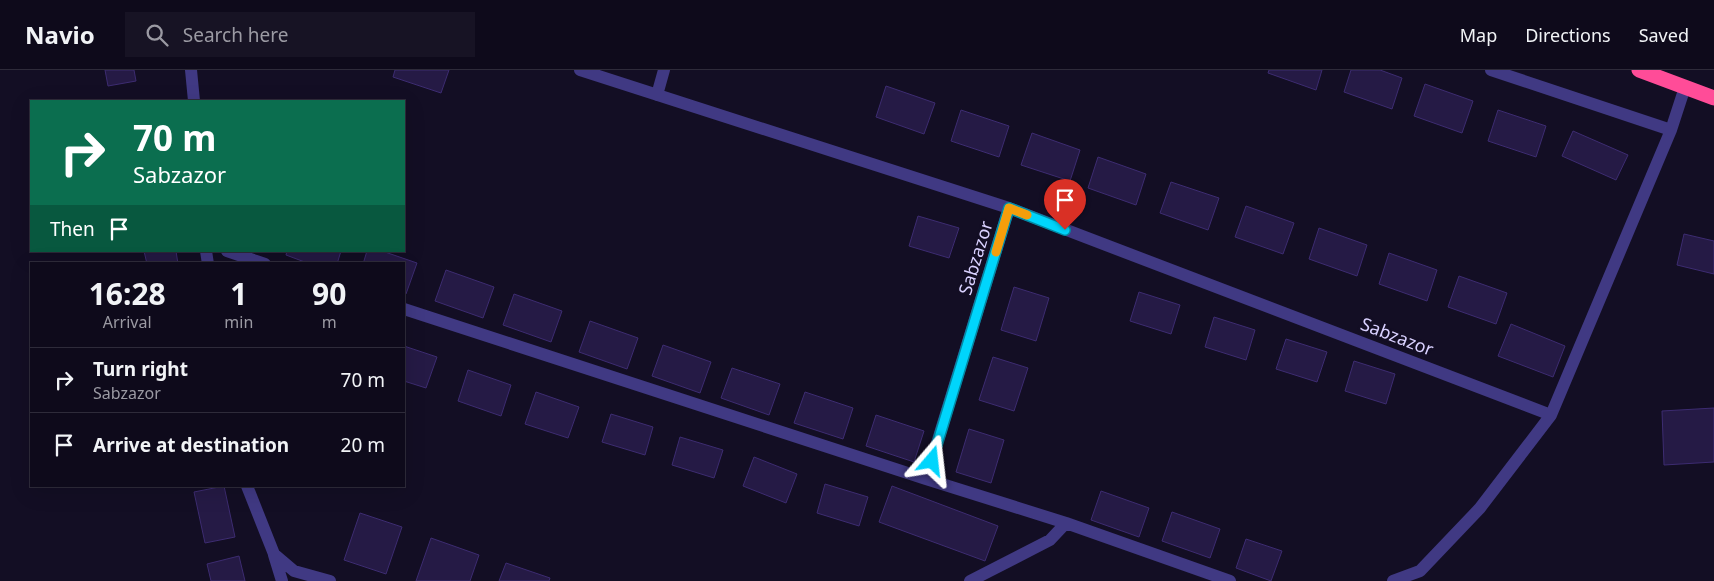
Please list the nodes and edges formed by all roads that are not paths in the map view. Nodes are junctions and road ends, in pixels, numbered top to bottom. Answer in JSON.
{"nodes":[{"id":1,"x":191,"y":70,"type":"edge"},
{"id":2,"x":580,"y":70,"type":"edge"},
{"id":3,"x":664,"y":70,"type":"edge"},
{"id":4,"x":1491,"y":70,"type":"edge"},
{"id":5,"x":1639,"y":70,"type":"edge"},
{"id":6,"x":1685,"y":88,"type":"junction"},
{"id":7,"x":657,"y":95,"type":"junction"},
{"id":8,"x":1714,"y":98,"type":"edge"},
{"id":9,"x":194,"y":100,"type":"edge"},
{"id":10,"x":1671,"y":130,"type":"junction"},
{"id":11,"x":1009,"y":208,"type":"junction"},
{"id":12,"x":230,"y":252,"type":"edge"},
{"id":13,"x":259,"y":262,"type":"edge"},
{"id":14,"x":405,"y":309,"type":"edge"},
{"id":15,"x":1551,"y":415,"type":"junction"},
{"id":16,"x":926,"y":479,"type":"junction"},
{"id":17,"x":247,"y":487,"type":"edge"},
{"id":18,"x":1066,"y":523,"type":"junction"},
{"id":19,"x":274,"y":554,"type":"junction"},
{"id":20,"x":282,"y":581,"type":"edge"},
{"id":21,"x":330,"y":581,"type":"edge"},
{"id":22,"x":970,"y":581,"type":"edge"},
{"id":23,"x":1230,"y":581,"type":"edge"},
{"id":24,"x":1393,"y":581,"type":"edge"}],
"edges":[{"from":1,"to":9,"type":"street"},
{"from":2,"to":7,"type":"street"},
{"from":3,"to":7,"type":"street"},
{"from":4,"to":10,"type":"street"},
{"from":5,"to":6,"type":"highway"},
{"from":6,"to":8,"type":"highway"},
{"from":6,"to":10,"type":"street"},
{"from":7,"to":11,"type":"street"},
{"from":10,"to":15,"type":"street"},
{"from":11,"to":15,"type":"street","name":"Sabzazor"},
{"from":11,"to":16,"type":"street","name":"Sabzazor"},
{"from":12,"to":13,"type":"street"},
{"from":14,"to":16,"type":"street"},
{"from":15,"to":24,"type":"street"},
{"from":16,"to":18,"type":"street"},
{"from":17,"to":19,"type":"street"},
{"from":18,"to":22,"type":"street"},
{"from":18,"to":23,"type":"street"},
{"from":19,"to":20,"type":"street"},
{"from":19,"to":21,"type":"street"}]}
